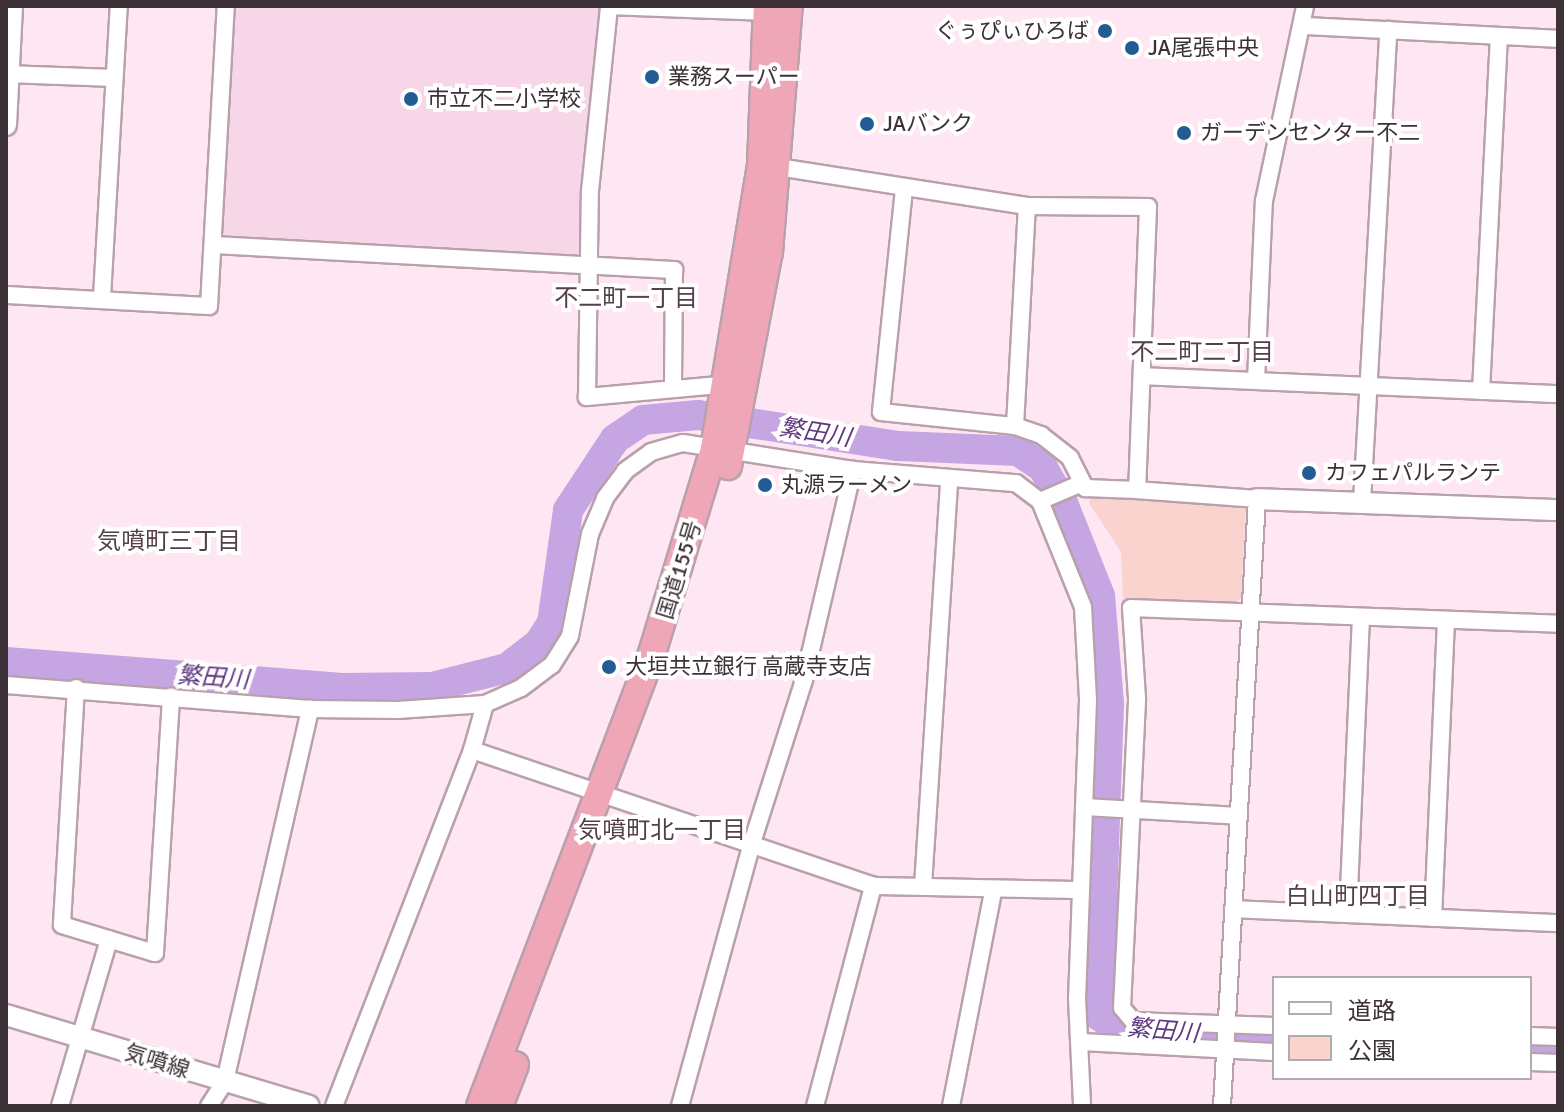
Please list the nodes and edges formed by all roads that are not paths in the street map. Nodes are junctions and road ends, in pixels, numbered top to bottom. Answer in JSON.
{"nodes":[{"id":1,"x":12,"y":6,"type":"edge"},
{"id":2,"x":119,"y":6,"type":"edge"},
{"id":3,"x":226,"y":6,"type":"edge"},
{"id":4,"x":1305,"y":6,"type":"edge"},
{"id":5,"x":774,"y":8,"type":"edge"},
{"id":6,"x":1304,"y":26,"type":"junction"},
{"id":7,"x":1388,"y":30,"type":"junction"},
{"id":8,"x":1499,"y":37,"type":"junction"},
{"id":9,"x":1558,"y":39,"type":"edge"},
{"id":10,"x":8,"y":74,"type":"edge"},
{"id":11,"x":114,"y":78,"type":"junction"},
{"id":12,"x":6,"y":125,"type":"edge"},
{"id":13,"x":778,"y":167,"type":"junction"},
{"id":14,"x":904,"y":189,"type":"junction"},
{"id":15,"x":1027,"y":206,"type":"junction"},
{"id":16,"x":213,"y":245,"type":"junction"},
{"id":17,"x":588,"y":265,"type":"junction"},
{"id":18,"x":6,"y":295,"type":"edge"},
{"id":19,"x":102,"y":297,"type":"junction"},
{"id":20,"x":1142,"y":376,"type":"junction"},
{"id":21,"x":1256,"y":381,"type":"junction"},
{"id":22,"x":736,"y":385,"type":"junction"},
{"id":23,"x":1369,"y":386,"type":"junction"},
{"id":24,"x":673,"y":389,"type":"junction"},
{"id":25,"x":1481,"y":391,"type":"junction"},
{"id":26,"x":1558,"y":394,"type":"edge"},
{"id":27,"x":1015,"y":426,"type":"junction"},
{"id":28,"x":723,"y":450,"type":"junction"},
{"id":29,"x":853,"y":470,"type":"junction"},
{"id":30,"x":949,"y":480,"type":"junction"},
{"id":31,"x":1082,"y":483,"type":"junction"},
{"id":32,"x":1137,"y":490,"type":"junction"},
{"id":33,"x":1257,"y":499,"type":"junction"},
{"id":34,"x":1040,"y":501,"type":"junction"},
{"id":35,"x":1362,"y":502,"type":"junction"},
{"id":36,"x":1558,"y":510,"type":"edge"},
{"id":37,"x":1250,"y":610,"type":"junction"},
{"id":38,"x":1361,"y":617,"type":"junction"},
{"id":39,"x":1446,"y":620,"type":"junction"},
{"id":40,"x":1558,"y":624,"type":"edge"},
{"id":41,"x":6,"y":685,"type":"edge"},
{"id":42,"x":76,"y":688,"type":"junction"},
{"id":43,"x":171,"y":696,"type":"junction"},
{"id":44,"x":485,"y":704,"type":"junction"},
{"id":45,"x":310,"y":709,"type":"junction"},
{"id":46,"x":472,"y":750,"type":"junction"},
{"id":47,"x":610,"y":795,"type":"junction"},
{"id":48,"x":1084,"y":807,"type":"junction"},
{"id":49,"x":1132,"y":810,"type":"junction"},
{"id":50,"x":1239,"y":816,"type":"junction"},
{"id":51,"x":751,"y":846,"type":"junction"},
{"id":52,"x":873,"y":886,"type":"junction"},
{"id":53,"x":923,"y":886,"type":"junction"},
{"id":54,"x":1080,"y":890,"type":"junction"},
{"id":55,"x":993,"y":891,"type":"junction"},
{"id":56,"x":1233,"y":909,"type":"junction"},
{"id":57,"x":1348,"y":914,"type":"junction"},
{"id":58,"x":1433,"y":918,"type":"junction"},
{"id":59,"x":1558,"y":923,"type":"edge"},
{"id":60,"x":109,"y":939,"type":"junction"},
{"id":61,"x":6,"y":1015,"type":"edge"},
{"id":62,"x":1227,"y":1024,"type":"junction"},
{"id":63,"x":1272,"y":1026,"type":"edge"},
{"id":64,"x":1532,"y":1036,"type":"edge"},
{"id":65,"x":1558,"y":1037,"type":"edge"},
{"id":66,"x":80,"y":1038,"type":"junction"},
{"id":67,"x":1081,"y":1042,"type":"junction"},
{"id":68,"x":1226,"y":1050,"type":"junction"},
{"id":69,"x":1272,"y":1052,"type":"edge"},
{"id":70,"x":1532,"y":1062,"type":"edge"},
{"id":71,"x":1558,"y":1063,"type":"edge"},
{"id":72,"x":225,"y":1081,"type":"junction"},
{"id":73,"x":60,"y":1106,"type":"edge"},
{"id":74,"x":209,"y":1106,"type":"edge"},
{"id":75,"x":309,"y":1106,"type":"edge"},
{"id":76,"x":334,"y":1106,"type":"edge"},
{"id":77,"x":480,"y":1106,"type":"edge"},
{"id":78,"x":499,"y":1106,"type":"edge"},
{"id":79,"x":680,"y":1106,"type":"edge"},
{"id":80,"x":815,"y":1106,"type":"edge"},
{"id":81,"x":951,"y":1106,"type":"edge"},
{"id":82,"x":1082,"y":1106,"type":"edge"},
{"id":83,"x":1222,"y":1106,"type":"edge"}],
"edges":[{"from":1,"to":10,"type":"street"},
{"from":2,"to":11,"type":"street"},
{"from":3,"to":16,"type":"street"},
{"from":4,"to":6,"type":"street"},
{"from":5,"to":13,"type":"highway","name":"国道155号"},
{"from":5,"to":17,"type":"street"},
{"from":5,"to":22,"type":"highway","name":"国道155号"},
{"from":6,"to":7,"type":"street"},
{"from":6,"to":21,"type":"street"},
{"from":7,"to":8,"type":"street"},
{"from":7,"to":23,"type":"street"},
{"from":8,"to":9,"type":"street"},
{"from":8,"to":25,"type":"street"},
{"from":10,"to":11,"type":"street"},
{"from":10,"to":12,"type":"street"},
{"from":11,"to":19,"type":"street"},
{"from":13,"to":14,"type":"street"},
{"from":13,"to":22,"type":"highway","name":"国道155号"},
{"from":14,"to":15,"type":"street"},
{"from":14,"to":27,"type":"street"},
{"from":15,"to":20,"type":"street"},
{"from":15,"to":27,"type":"street"},
{"from":16,"to":17,"type":"street"},
{"from":16,"to":19,"type":"street"},
{"from":17,"to":24,"type":"street"},
{"from":17,"to":24,"type":"street"},
{"from":18,"to":19,"type":"street"},
{"from":20,"to":21,"type":"street"},
{"from":20,"to":32,"type":"street"},
{"from":21,"to":23,"type":"street"},
{"from":22,"to":24,"type":"street"},
{"from":22,"to":28,"type":"highway","name":"国道155号"},
{"from":23,"to":25,"type":"street"},
{"from":23,"to":35,"type":"street"},
{"from":25,"to":26,"type":"street"},
{"from":27,"to":31,"type":"street"},
{"from":28,"to":29,"type":"street"},
{"from":28,"to":44,"type":"street"},
{"from":28,"to":47,"type":"highway","name":"国道155号"},
{"from":29,"to":30,"type":"street"},
{"from":29,"to":51,"type":"street"},
{"from":30,"to":34,"type":"street"},
{"from":30,"to":53,"type":"street"},
{"from":31,"to":32,"type":"street"},
{"from":31,"to":34,"type":"street"},
{"from":32,"to":33,"type":"street"},
{"from":33,"to":35,"type":"street"},
{"from":33,"to":37,"type":"street"},
{"from":34,"to":48,"type":"street"},
{"from":35,"to":36,"type":"street"},
{"from":37,"to":38,"type":"street"},
{"from":37,"to":49,"type":"street"},
{"from":37,"to":50,"type":"street"},
{"from":38,"to":39,"type":"street"},
{"from":38,"to":57,"type":"street"},
{"from":39,"to":40,"type":"street"},
{"from":39,"to":58,"type":"street"},
{"from":41,"to":42,"type":"street"},
{"from":42,"to":43,"type":"street"},
{"from":42,"to":60,"type":"street"},
{"from":43,"to":45,"type":"street"},
{"from":43,"to":60,"type":"street"},
{"from":44,"to":45,"type":"street"},
{"from":44,"to":46,"type":"street"},
{"from":45,"to":72,"type":"street"},
{"from":46,"to":47,"type":"street"},
{"from":46,"to":76,"type":"street"},
{"from":47,"to":51,"type":"street"},
{"from":47,"to":77,"type":"highway","name":"国道155号"},
{"from":47,"to":78,"type":"highway","name":"国道155号"},
{"from":48,"to":49,"type":"street"},
{"from":48,"to":54,"type":"street"},
{"from":49,"to":50,"type":"street"},
{"from":49,"to":62,"type":"street"},
{"from":50,"to":56,"type":"street"},
{"from":51,"to":52,"type":"street"},
{"from":51,"to":79,"type":"street"},
{"from":52,"to":53,"type":"street"},
{"from":52,"to":80,"type":"street"},
{"from":53,"to":55,"type":"street"},
{"from":54,"to":55,"type":"street"},
{"from":54,"to":67,"type":"street"},
{"from":55,"to":81,"type":"street"},
{"from":56,"to":57,"type":"street"},
{"from":56,"to":62,"type":"street"},
{"from":57,"to":58,"type":"street"},
{"from":58,"to":59,"type":"street"},
{"from":60,"to":66,"type":"street"},
{"from":61,"to":66,"type":"street","name":"気噴線"},
{"from":62,"to":63,"type":"street"},
{"from":62,"to":68,"type":"street"},
{"from":64,"to":65,"type":"street"},
{"from":66,"to":72,"type":"street","name":"気噴線"},
{"from":66,"to":73,"type":"street"},
{"from":67,"to":68,"type":"street"},
{"from":67,"to":82,"type":"street"},
{"from":68,"to":69,"type":"street"},
{"from":68,"to":83,"type":"street"},
{"from":70,"to":71,"type":"street"},
{"from":72,"to":74,"type":"street"},
{"from":72,"to":75,"type":"street","name":"気噴線"}]}
